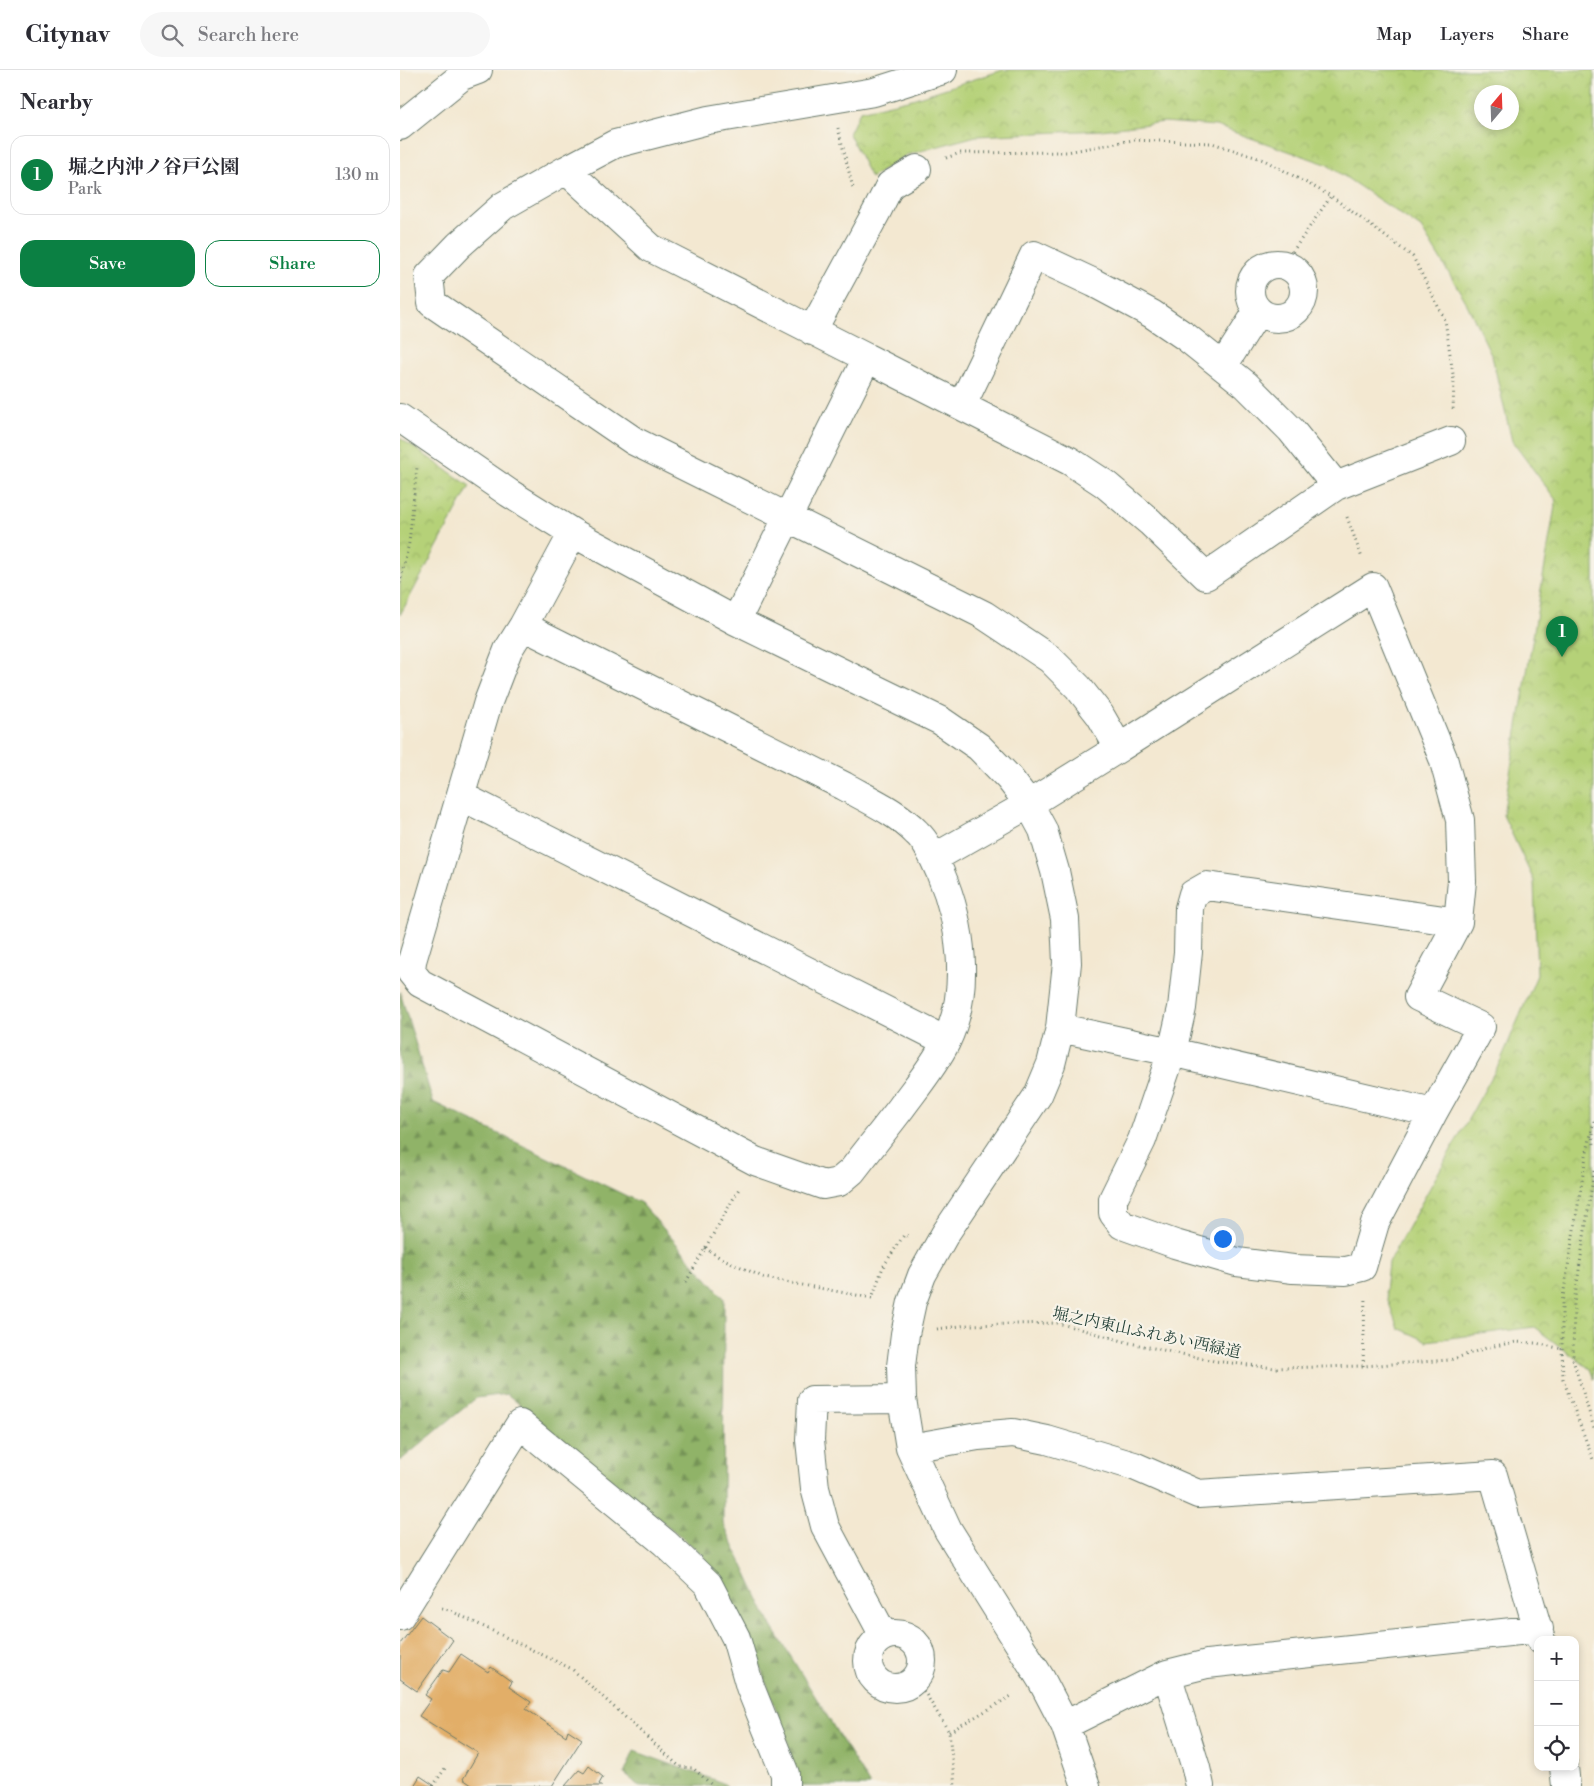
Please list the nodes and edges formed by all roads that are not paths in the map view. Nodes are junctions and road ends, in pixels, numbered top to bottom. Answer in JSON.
{"nodes":[{"id":1,"x":478,"y":70,"type":"edge"},
{"id":2,"x":943,"y":70,"type":"edge"},
{"id":3,"x":400,"y":126,"type":"edge"},
{"id":4,"x":917,"y":169,"type":"road end"},
{"id":5,"x":566,"y":170,"type":"junction"},
{"id":6,"x":1258,"y":310,"type":"junction"},
{"id":7,"x":812,"y":331,"type":"junction"},
{"id":8,"x":868,"y":358,"type":"junction"},
{"id":9,"x":1223,"y":366,"type":"junction"},
{"id":10,"x":962,"y":405,"type":"junction"},
{"id":11,"x":400,"y":418,"type":"edge"},
{"id":12,"x":1452,"y":441,"type":"road end"},
{"id":13,"x":1336,"y":486,"type":"junction"},
{"id":14,"x":788,"y":517,"type":"junction"},
{"id":15,"x":573,"y":533,"type":"junction"},
{"id":16,"x":736,"y":621,"type":"junction"},
{"id":17,"x":523,"y":626,"type":"junction"},
{"id":18,"x":1119,"y":748,"type":"junction"},
{"id":19,"x":461,"y":796,"type":"junction"},
{"id":20,"x":1029,"y":804,"type":"junction"},
{"id":21,"x":934,"y":858,"type":"junction"},
{"id":22,"x":1458,"y":922,"type":"junction"},
{"id":23,"x":1060,"y":1028,"type":"junction"},
{"id":24,"x":946,"y":1041,"type":"junction"},
{"id":25,"x":1172,"y":1052,"type":"junction"},
{"id":26,"x":1433,"y":1113,"type":"junction"},
{"id":27,"x":902,"y":1400,"type":"junction"},
{"id":28,"x":910,"y":1448,"type":"junction"},
{"id":29,"x":406,"y":1609,"type":"edge"},
{"id":30,"x":1540,"y":1634,"type":"edge"},
{"id":31,"x":884,"y":1636,"type":"junction"},
{"id":32,"x":1167,"y":1674,"type":"junction"},
{"id":33,"x":1065,"y":1724,"type":"junction"},
{"id":34,"x":1564,"y":1771,"type":"edge"},
{"id":35,"x":785,"y":1786,"type":"edge"},
{"id":36,"x":1086,"y":1786,"type":"edge"},
{"id":37,"x":1200,"y":1786,"type":"edge"},
{"id":38,"x":1566,"y":1786,"type":"edge"}],
"edges":[{"from":1,"to":3,"type":"street"},
{"from":2,"to":5,"type":"street"},
{"from":4,"to":7,"type":"street"},
{"from":5,"to":7,"type":"street"},
{"from":5,"to":14,"type":"street"},
{"from":6,"to":6,"type":"street"},
{"from":6,"to":9,"type":"street"},
{"from":7,"to":8,"type":"street"},
{"from":8,"to":10,"type":"street"},
{"from":8,"to":14,"type":"street"},
{"from":9,"to":10,"type":"street"},
{"from":9,"to":13,"type":"street"},
{"from":10,"to":13,"type":"street"},
{"from":11,"to":15,"type":"street"},
{"from":12,"to":13,"type":"street"},
{"from":14,"to":16,"type":"street"},
{"from":14,"to":18,"type":"street"},
{"from":15,"to":16,"type":"street"},
{"from":15,"to":17,"type":"street"},
{"from":16,"to":20,"type":"street"},
{"from":17,"to":19,"type":"street"},
{"from":17,"to":21,"type":"street"},
{"from":18,"to":20,"type":"street"},
{"from":18,"to":22,"type":"street"},
{"from":19,"to":24,"type":"street"},
{"from":19,"to":24,"type":"street"},
{"from":20,"to":21,"type":"street"},
{"from":20,"to":23,"type":"street"},
{"from":21,"to":24,"type":"street"},
{"from":22,"to":25,"type":"street"},
{"from":22,"to":26,"type":"street"},
{"from":23,"to":25,"type":"street"},
{"from":23,"to":27,"type":"street"},
{"from":25,"to":26,"type":"street"},
{"from":25,"to":26,"type":"street"},
{"from":27,"to":28,"type":"street"},
{"from":27,"to":31,"type":"street"},
{"from":28,"to":30,"type":"street"},
{"from":28,"to":33,"type":"street"},
{"from":29,"to":35,"type":"street"},
{"from":30,"to":32,"type":"street"},
{"from":31,"to":31,"type":"street"},
{"from":32,"to":33,"type":"street"},
{"from":32,"to":37,"type":"street"},
{"from":33,"to":36,"type":"street"},
{"from":34,"to":38,"type":"street"}]}
